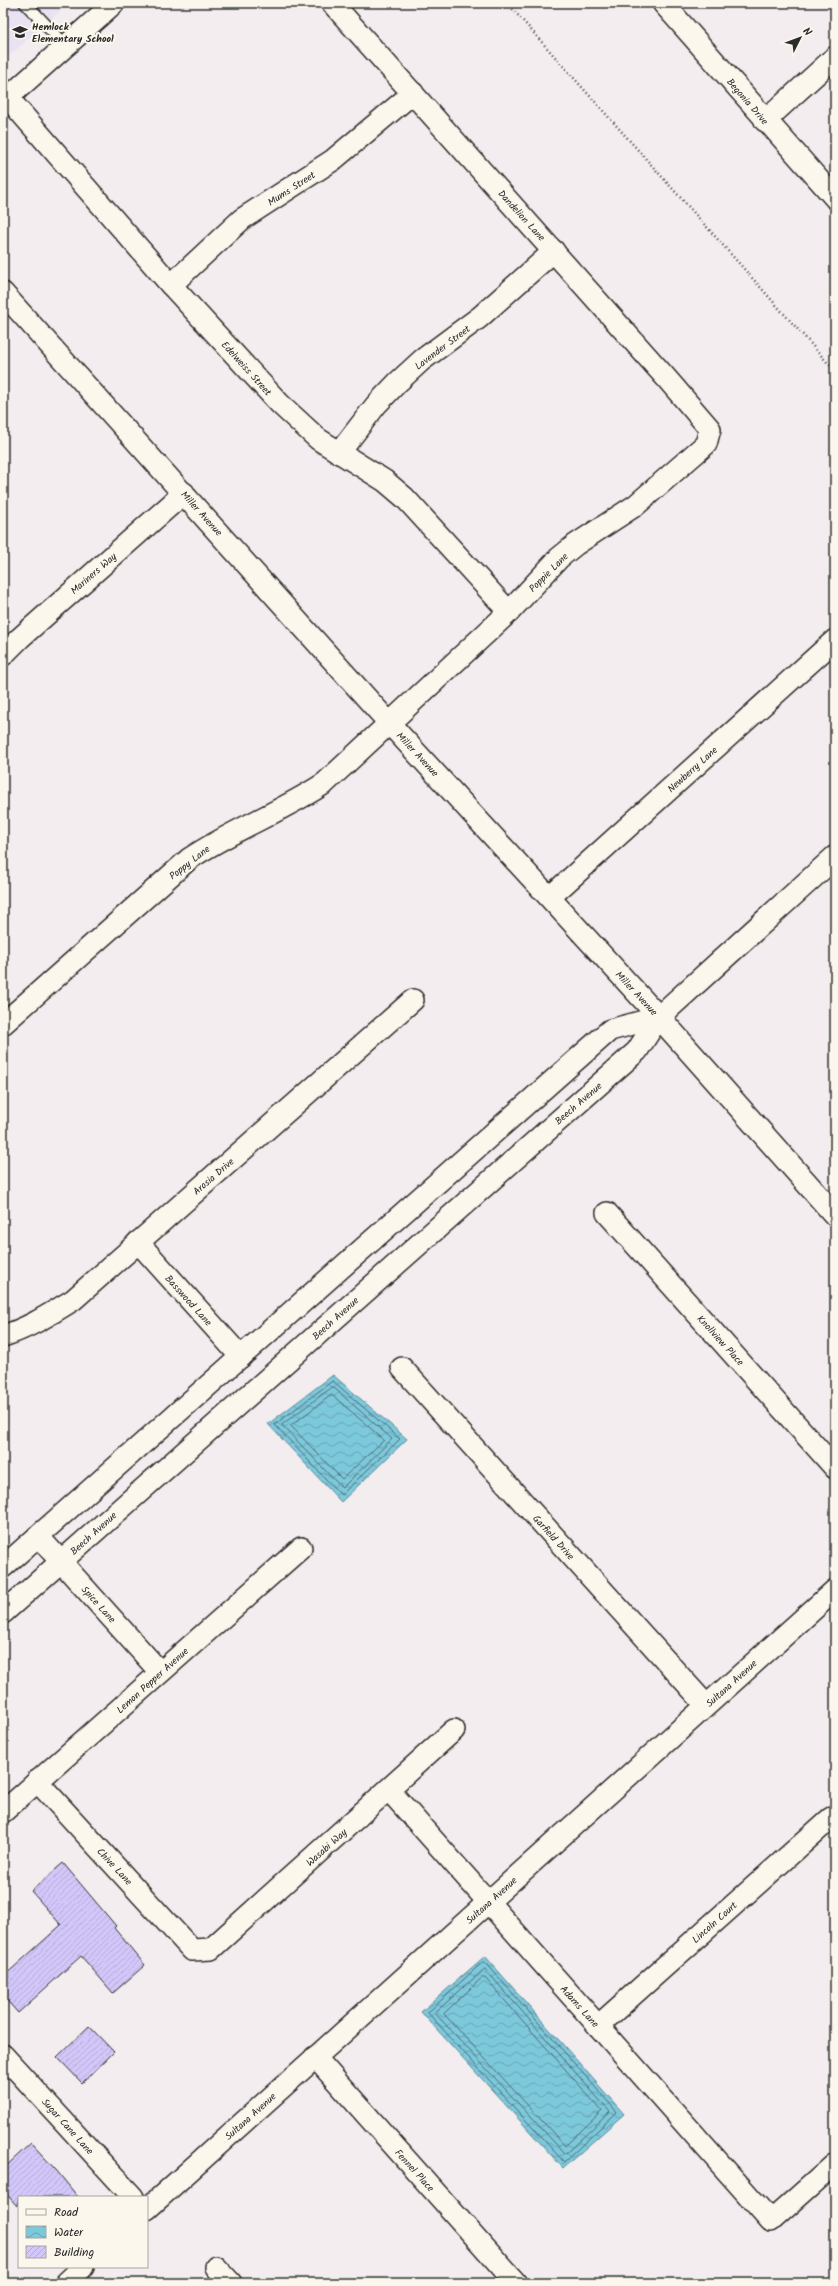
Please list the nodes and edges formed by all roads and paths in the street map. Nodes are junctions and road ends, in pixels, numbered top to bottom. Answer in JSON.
{"nodes":[{"id":1,"x":25,"y":3,"type":"edge"},
{"id":2,"x":114,"y":3,"type":"edge"},
{"id":3,"x":332,"y":3,"type":"edge"},
{"id":4,"x":507,"y":3,"type":"edge"},
{"id":5,"x":663,"y":3,"type":"edge"},
{"id":6,"x":66,"y":46,"type":"junction"},
{"id":7,"x":835,"y":58,"type":"edge"},
{"id":8,"x":412,"y":93,"type":"junction"},
{"id":9,"x":5,"y":100,"type":"edge"},
{"id":10,"x":765,"y":120,"type":"junction"},
{"id":11,"x":835,"y":198,"type":"edge"},
{"id":12,"x":554,"y":251,"type":"junction"},
{"id":13,"x":171,"y":285,"type":"junction"},
{"id":14,"x":3,"y":293,"type":"edge"},
{"id":15,"x":835,"y":371,"type":"edge"},
{"id":16,"x":710,"y":429,"type":"joint"},
{"id":17,"x":339,"y":453,"type":"junction"},
{"id":18,"x":184,"y":493,"type":"junction"},
{"id":19,"x":509,"y":612,"type":"junction"},
{"id":20,"x":835,"y":640,"type":"edge"},
{"id":21,"x":3,"y":655,"type":"edge"},
{"id":22,"x":390,"y":724,"type":"junction"},
{"id":23,"x":835,"y":857,"type":"edge"},
{"id":24,"x":550,"y":897,"type":"junction"},
{"id":25,"x":413,"y":1000,"type":"dead end"},
{"id":26,"x":659,"y":1017,"type":"junction"},
{"id":27,"x":3,"y":1024,"type":"edge"},
{"id":28,"x":607,"y":1213,"type":"dead end"},
{"id":29,"x":835,"y":1215,"type":"edge"},
{"id":30,"x":138,"y":1242,"type":"junction"},
{"id":31,"x":3,"y":1336,"type":"edge"},
{"id":32,"x":241,"y":1357,"type":"junction"},
{"id":33,"x":402,"y":1368,"type":"dead end"},
{"id":34,"x":835,"y":1468,"type":"edge"},
{"id":35,"x":38,"y":1536,"type":"junction"},
{"id":36,"x":301,"y":1548,"type":"dead end"},
{"id":37,"x":61,"y":1561,"type":"junction"},
{"id":38,"x":3,"y":1567,"type":"edge"},
{"id":39,"x":835,"y":1590,"type":"edge"},
{"id":40,"x":3,"y":1613,"type":"edge"},
{"id":41,"x":160,"y":1672,"type":"junction"},
{"id":42,"x":706,"y":1705,"type":"junction"},
{"id":43,"x":454,"y":1730,"type":"dead end"},
{"id":44,"x":37,"y":1781,"type":"junction"},
{"id":45,"x":389,"y":1790,"type":"junction"},
{"id":46,"x":3,"y":1812,"type":"edge"},
{"id":47,"x":831,"y":1818,"type":"dead end"},
{"id":48,"x":488,"y":1903,"type":"junction"},
{"id":49,"x":192,"y":1950,"type":"joint"},
{"id":50,"x":598,"y":2026,"type":"junction"},
{"id":51,"x":3,"y":2055,"type":"edge"},
{"id":52,"x":315,"y":2057,"type":"junction"},
{"id":53,"x":835,"y":2164,"type":"edge"},
{"id":54,"x":132,"y":2196,"type":"edge"},
{"id":55,"x":148,"y":2209,"type":"edge"},
{"id":56,"x":216,"y":2267,"type":"dead end"},
{"id":57,"x":82,"y":2268,"type":"edge"},
{"id":58,"x":66,"y":2283,"type":"edge"},
{"id":59,"x":231,"y":2283,"type":"edge"},
{"id":60,"x":516,"y":2283,"type":"edge"}],
"edges":[{"from":1,"to":6,"type":"lane"},
{"from":2,"to":6,"type":"street"},
{"from":3,"to":8,"type":"street","name":"Dandelion Lane"},
{"from":4,"to":15,"type":"path"},
{"from":5,"to":10,"type":"street","name":"Begonia Drive"},
{"from":6,"to":9,"type":"street"},
{"from":7,"to":10,"type":"street"},
{"from":8,"to":12,"type":"street","name":"Dandelion Lane"},
{"from":8,"to":13,"type":"street","name":"Mums Street"},
{"from":9,"to":13,"type":"street","name":"Edelweiss Street"},
{"from":10,"to":11,"type":"street","name":"Begonia Drive"},
{"from":12,"to":16,"type":"street","name":"Dandelion Lane"},
{"from":12,"to":17,"type":"street","name":"Lavender Street"},
{"from":13,"to":17,"type":"street","name":"Edelweiss Street"},
{"from":14,"to":18,"type":"street","name":"Miller Avenue"},
{"from":16,"to":19,"type":"street","name":"Poppie Lane"},
{"from":17,"to":19,"type":"street","name":"Edelweiss Street"},
{"from":18,"to":21,"type":"street","name":"Mariners Way"},
{"from":18,"to":22,"type":"street","name":"Miller Avenue"},
{"from":19,"to":22,"type":"street","name":"Poppie Lane"},
{"from":20,"to":24,"type":"street","name":"Newberry Lane"},
{"from":22,"to":24,"type":"street","name":"Miller Avenue"},
{"from":22,"to":27,"type":"street","name":"Poppy Lane"},
{"from":23,"to":26,"type":"street","name":"Beech Avenue"},
{"from":24,"to":26,"type":"street","name":"Miller Avenue"},
{"from":25,"to":30,"type":"street","name":"Arosia Drive"},
{"from":26,"to":29,"type":"street","name":"Miller Avenue"},
{"from":26,"to":32,"type":"street","name":"Beech Avenue"},
{"from":26,"to":37,"type":"street","name":"Beech Avenue"},
{"from":28,"to":34,"type":"street","name":"Knollview Place"},
{"from":30,"to":31,"type":"street","name":"Arosia Drive"},
{"from":30,"to":32,"type":"street","name":"Basswood Lane"},
{"from":32,"to":35,"type":"street","name":"Beech Avenue"},
{"from":33,"to":42,"type":"street","name":"Garfield Drive"},
{"from":35,"to":37,"type":"street","name":"Spice Lane"},
{"from":35,"to":38,"type":"street","name":"Beech Avenue"},
{"from":36,"to":41,"type":"street","name":"Lemon Pepper Avenue"},
{"from":37,"to":40,"type":"street","name":"Beech Avenue"},
{"from":37,"to":41,"type":"street","name":"Spice Lane"},
{"from":39,"to":42,"type":"street","name":"Sultana Avenue"},
{"from":41,"to":44,"type":"street","name":"Lemon Pepper Avenue"},
{"from":42,"to":48,"type":"street","name":"Sultana Avenue"},
{"from":43,"to":45,"type":"street","name":"Wasabi Way"},
{"from":44,"to":46,"type":"street","name":"Lemon Pepper Avenue"},
{"from":44,"to":49,"type":"street","name":"Chive Lane"},
{"from":45,"to":48,"type":"street","name":"Adams Lane"},
{"from":45,"to":49,"type":"street","name":"Wasabi Way"},
{"from":47,"to":50,"type":"street","name":"Lincoln Court"},
{"from":48,"to":50,"type":"street","name":"Adams Lane"},
{"from":48,"to":52,"type":"street","name":"Sultana Avenue"},
{"from":50,"to":53,"type":"street","name":"Adams Lane"},
{"from":51,"to":54,"type":"street","name":"Sugar Cane Lane"},
{"from":52,"to":55,"type":"street","name":"Sultana Avenue"},
{"from":52,"to":60,"type":"street","name":"Fennel Place"},
{"from":56,"to":59,"type":"street"},
{"from":57,"to":58,"type":"street"}]}
